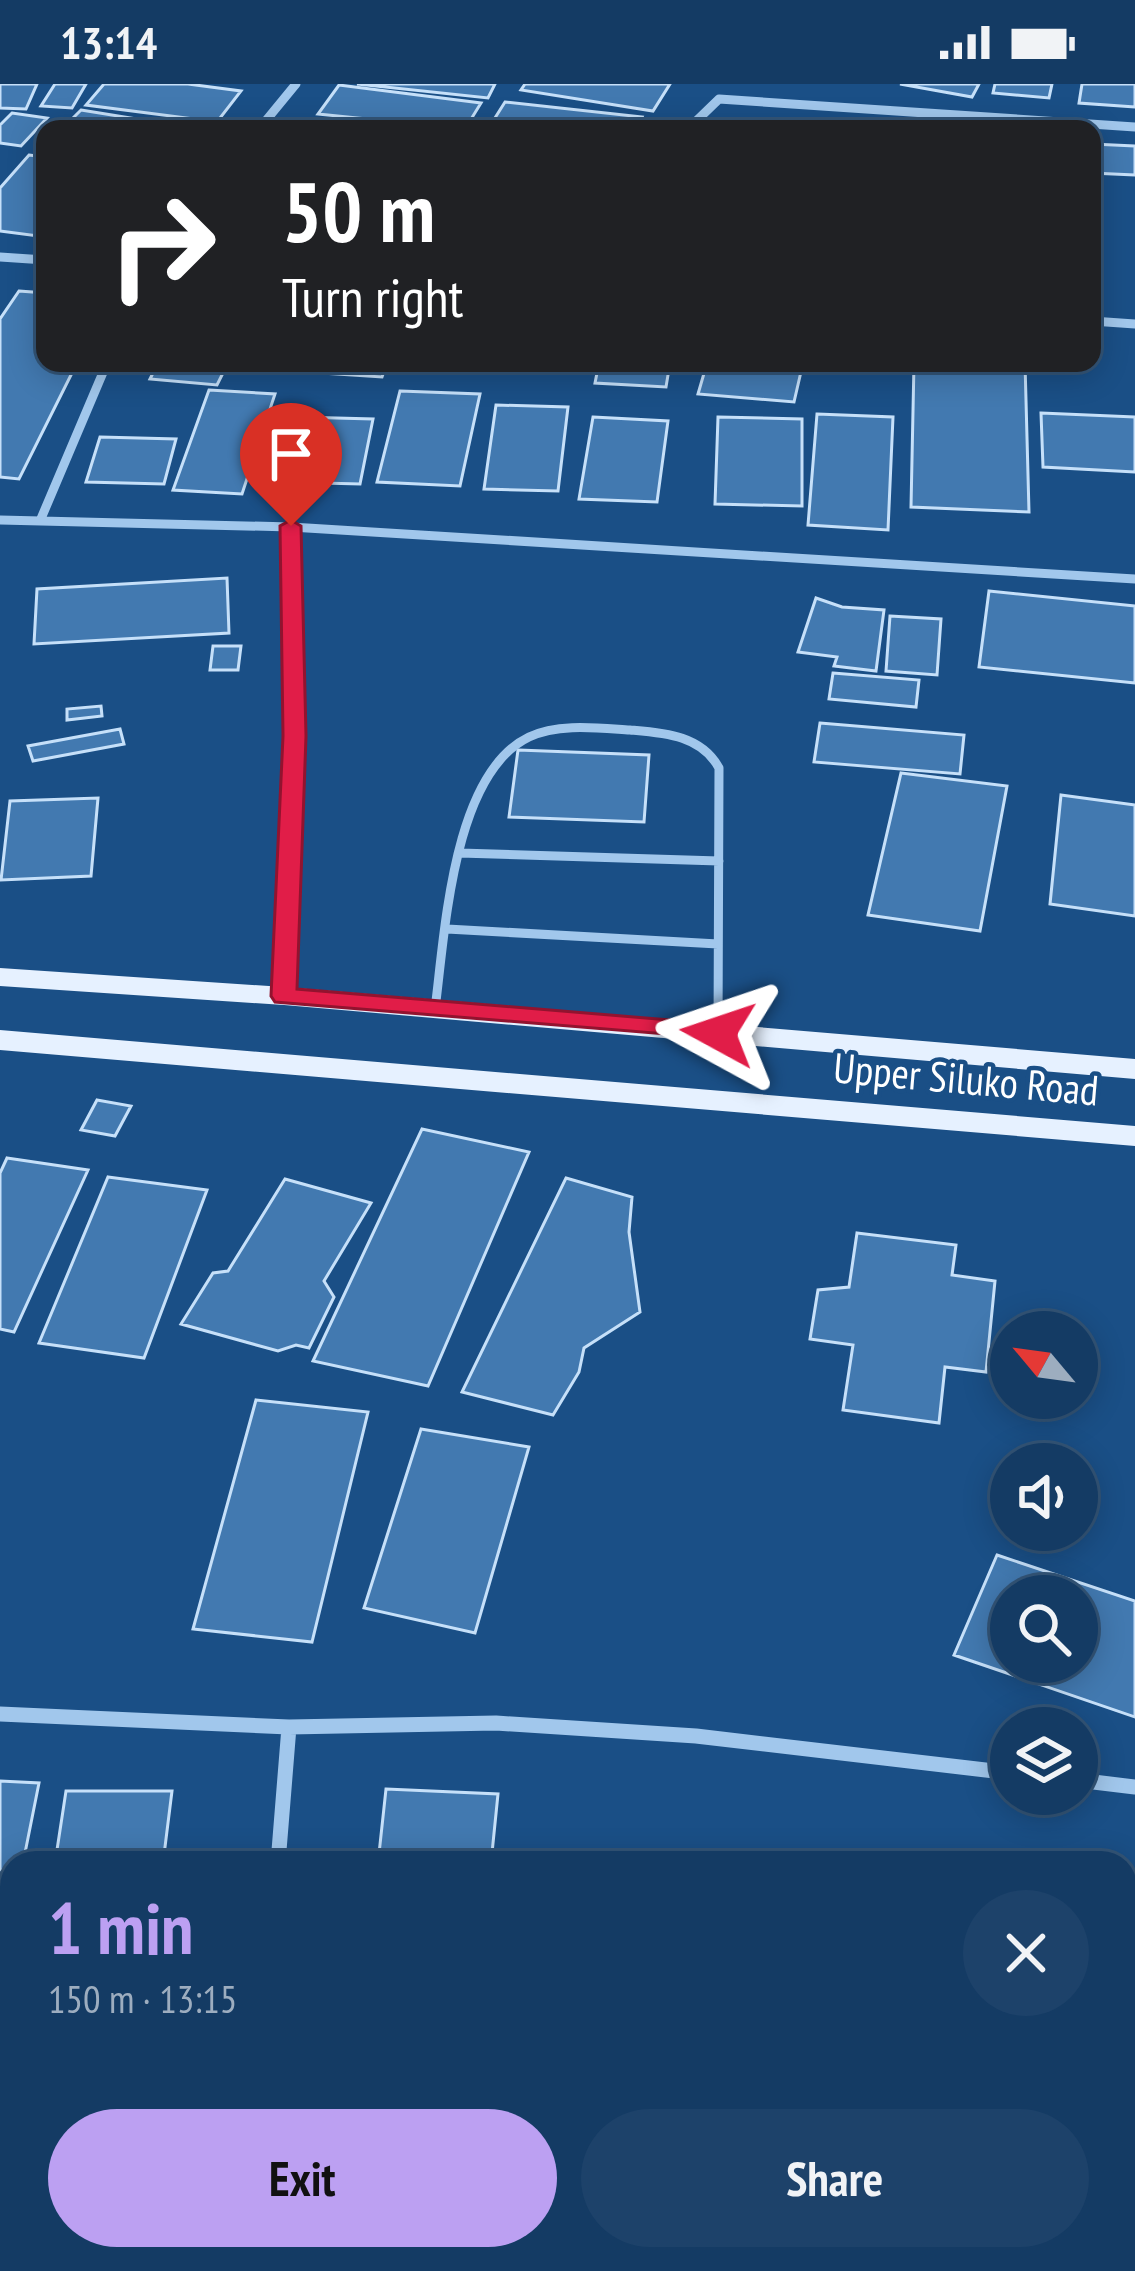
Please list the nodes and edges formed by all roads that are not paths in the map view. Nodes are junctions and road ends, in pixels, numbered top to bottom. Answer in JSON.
{"nodes":[{"id":1,"x":296,"y":84,"type":"edge"},
{"id":2,"x":266,"y":120,"type":"edge"},
{"id":3,"x":697,"y":120,"type":"edge"},
{"id":4,"x":1031,"y":120,"type":"edge"},
{"id":5,"x":1101,"y":125,"type":"edge"},
{"id":6,"x":1135,"y":127,"type":"edge"},
{"id":7,"x":0,"y":257,"type":"edge"},
{"id":8,"x":36,"y":259,"type":"edge"},
{"id":9,"x":1101,"y":322,"type":"edge"},
{"id":10,"x":1135,"y":324,"type":"edge"},
{"id":11,"x":103,"y":372,"type":"edge"},
{"id":12,"x":0,"y":520,"type":"edge"},
{"id":13,"x":40,"y":521,"type":"junction"},
{"id":14,"x":291,"y":526,"type":"junction"},
{"id":15,"x":1135,"y":579,"type":"edge"},
{"id":16,"x":460,"y":853,"type":"junction"},
{"id":17,"x":718,"y":861,"type":"junction"},
{"id":18,"x":447,"y":929,"type":"junction"},
{"id":19,"x":718,"y":944,"type":"junction"},
{"id":20,"x":0,"y":976,"type":"edge"},
{"id":21,"x":284,"y":996,"type":"junction"},
{"id":22,"x":435,"y":1009,"type":"junction"},
{"id":23,"x":718,"y":1033,"type":"junction"},
{"id":24,"x":0,"y":1040,"type":"edge"},
{"id":25,"x":1135,"y":1069,"type":"edge"},
{"id":26,"x":1135,"y":1136,"type":"edge"},
{"id":27,"x":0,"y":1714,"type":"edge"},
{"id":28,"x":289,"y":1727,"type":"junction"},
{"id":29,"x":990,"y":1770,"type":"edge"},
{"id":30,"x":1098,"y":1783,"type":"edge"},
{"id":31,"x":1135,"y":1787,"type":"edge"},
{"id":32,"x":279,"y":1851,"type":"edge"}],
"edges":[{"from":1,"to":2,"type":"street"},
{"from":3,"to":4,"type":"street"},
{"from":5,"to":6,"type":"street"},
{"from":7,"to":8,"type":"street"},
{"from":9,"to":10,"type":"street"},
{"from":11,"to":13,"type":"street"},
{"from":12,"to":13,"type":"street"},
{"from":13,"to":14,"type":"street"},
{"from":14,"to":15,"type":"street"},
{"from":14,"to":21,"type":"street"},
{"from":16,"to":17,"type":"lane"},
{"from":16,"to":17,"type":"lane"},
{"from":16,"to":18,"type":"lane"},
{"from":17,"to":19,"type":"lane"},
{"from":18,"to":19,"type":"lane"},
{"from":18,"to":22,"type":"lane"},
{"from":19,"to":23,"type":"lane"},
{"from":20,"to":21,"type":"main road","name":"Upper Siluko Road"},
{"from":21,"to":22,"type":"main road","name":"Upper Siluko Road"},
{"from":22,"to":23,"type":"main road","name":"Upper Siluko Road"},
{"from":23,"to":25,"type":"main road","name":"Upper Siluko Road"},
{"from":24,"to":26,"type":"main road","name":"Upper Siluko Road"},
{"from":27,"to":28,"type":"street"},
{"from":28,"to":29,"type":"street"},
{"from":28,"to":32,"type":"street"},
{"from":30,"to":31,"type":"street"}]}
